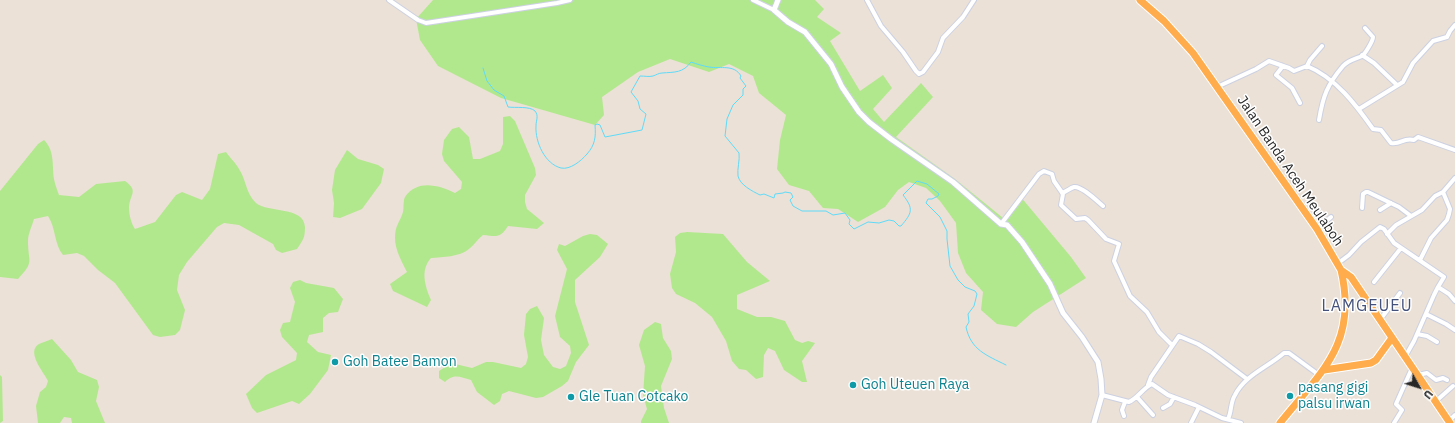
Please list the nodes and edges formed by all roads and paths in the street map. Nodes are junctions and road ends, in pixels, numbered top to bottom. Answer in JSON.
{"nodes":[{"id":1,"x":389,"y":0,"type":"edge"},
{"id":2,"x":570,"y":0,"type":"edge"},
{"id":3,"x":753,"y":0,"type":"edge"},
{"id":4,"x":778,"y":0,"type":"edge"},
{"id":5,"x":867,"y":0,"type":"edge"},
{"id":6,"x":974,"y":0,"type":"edge"},
{"id":7,"x":1140,"y":0,"type":"edge"},
{"id":8,"x":774,"y":10,"type":"junction"},
{"id":9,"x":1455,"y":26,"type":"edge"},
{"id":10,"x":1365,"y":28,"type":"dead end"},
{"id":11,"x":1322,"y":46,"type":"dead end"},
{"id":12,"x":1362,"y":56,"type":"junction"},
{"id":13,"x":1283,"y":66,"type":"junction"},
{"id":14,"x":1307,"y":66,"type":"junction"},
{"id":15,"x":1331,"y":81,"type":"junction"},
{"id":16,"x":1397,"y":85,"type":"junction"},
{"id":17,"x":1217,"y":87,"type":"junction"},
{"id":18,"x":1300,"y":102,"type":"dead end"},
{"id":19,"x":1359,"y":109,"type":"junction"},
{"id":20,"x":1319,"y":120,"type":"dead end"},
{"id":21,"x":1455,"y":150,"type":"edge"},
{"id":22,"x":1455,"y":178,"type":"edge"},
{"id":23,"x":1444,"y":192,"type":"junction"},
{"id":24,"x":1062,"y":193,"type":"junction"},
{"id":25,"x":1390,"y":203,"type":"junction"},
{"id":26,"x":1102,"y":206,"type":"dead end"},
{"id":27,"x":1362,"y":208,"type":"dead end"},
{"id":28,"x":1380,"y":210,"type":"dead end"},
{"id":29,"x":1411,"y":216,"type":"junction"},
{"id":30,"x":1331,"y":218,"type":"dead end"},
{"id":31,"x":1001,"y":224,"type":"junction"},
{"id":32,"x":1317,"y":229,"type":"junction"},
{"id":33,"x":1387,"y":234,"type":"junction"},
{"id":34,"x":1401,"y":248,"type":"junction"},
{"id":35,"x":1420,"y":260,"type":"junction"},
{"id":36,"x":1339,"y":267,"type":"junction"},
{"id":37,"x":1374,"y":282,"type":"dead end"},
{"id":38,"x":1438,"y":287,"type":"junction"},
{"id":39,"x":1400,"y":293,"type":"dead end"},
{"id":40,"x":1455,"y":302,"type":"edge"},
{"id":41,"x":1426,"y":314,"type":"junction"},
{"id":42,"x":1380,"y":320,"type":"junction"},
{"id":43,"x":1455,"y":330,"type":"edge"},
{"id":44,"x":1418,"y":334,"type":"junction"},
{"id":45,"x":1392,"y":338,"type":"junction"},
{"id":46,"x":1437,"y":342,"type":"dead end"},
{"id":47,"x":1172,"y":345,"type":"junction"},
{"id":48,"x":1405,"y":357,"type":"junction"},
{"id":49,"x":1412,"y":368,"type":"junction"},
{"id":50,"x":1321,"y":373,"type":"junction"},
{"id":51,"x":1418,"y":375,"type":"junction"},
{"id":52,"x":1247,"y":379,"type":"junction"},
{"id":53,"x":1447,"y":380,"type":"dead end"},
{"id":54,"x":1148,"y":385,"type":"junction"},
{"id":55,"x":1453,"y":386,"type":"dead end"},
{"id":56,"x":1102,"y":395,"type":"junction"},
{"id":57,"x":1137,"y":397,"type":"junction"},
{"id":58,"x":1174,"y":397,"type":"junction"},
{"id":59,"x":1126,"y":402,"type":"junction"},
{"id":60,"x":1435,"y":402,"type":"junction"},
{"id":61,"x":1199,"y":407,"type":"junction"},
{"id":62,"x":1163,"y":408,"type":"dead end"},
{"id":63,"x":1455,"y":415,"type":"edge"},
{"id":64,"x":1124,"y":416,"type":"dead end"},
{"id":65,"x":1153,"y":416,"type":"dead end"},
{"id":66,"x":1228,"y":419,"type":"junction"},
{"id":67,"x":1449,"y":422,"type":"edge"},
{"id":68,"x":1094,"y":423,"type":"edge"},
{"id":69,"x":1191,"y":423,"type":"edge"},
{"id":70,"x":1241,"y":423,"type":"edge"},
{"id":71,"x":1280,"y":423,"type":"edge"},
{"id":72,"x":1394,"y":423,"type":"edge"}],
"edges":[{"from":1,"to":2,"type":"street"},
{"from":3,"to":8,"type":"street"},
{"from":4,"to":8,"type":"street"},
{"from":5,"to":6,"type":"street"},
{"from":7,"to":17,"type":"highway","name":"Jalan Banda Aceh Meulaboh"},
{"from":8,"to":31,"type":"street"},
{"from":9,"to":16,"type":"street"},
{"from":10,"to":12,"type":"street"},
{"from":11,"to":14,"type":"street"},
{"from":12,"to":15,"type":"street"},
{"from":12,"to":16,"type":"street"},
{"from":13,"to":14,"type":"street"},
{"from":13,"to":17,"type":"street"},
{"from":13,"to":18,"type":"street"},
{"from":14,"to":15,"type":"street"},
{"from":15,"to":19,"type":"street"},
{"from":15,"to":20,"type":"street"},
{"from":16,"to":19,"type":"street"},
{"from":17,"to":32,"type":"highway","name":"Jalan Banda Aceh Meulaboh"},
{"from":19,"to":21,"type":"street"},
{"from":22,"to":23,"type":"street"},
{"from":23,"to":29,"type":"street"},
{"from":23,"to":35,"type":"street"},
{"from":24,"to":26,"type":"street"},
{"from":24,"to":31,"type":"street"},
{"from":24,"to":47,"type":"street"},
{"from":25,"to":27,"type":"street"},
{"from":25,"to":28,"type":"street"},
{"from":25,"to":29,"type":"street"},
{"from":29,"to":33,"type":"street"},
{"from":30,"to":32,"type":"street"},
{"from":31,"to":56,"type":"street"},
{"from":32,"to":36,"type":"highway","name":"Jalan Banda Aceh Meulaboh"},
{"from":33,"to":34,"type":"street"},
{"from":33,"to":36,"type":"street"},
{"from":34,"to":35,"type":"street"},
{"from":34,"to":37,"type":"street"},
{"from":35,"to":38,"type":"street"},
{"from":36,"to":42,"type":"highway","name":"Jalan Banda Aceh Meulaboh"},
{"from":36,"to":50,"type":"highway"},
{"from":38,"to":40,"type":"street"},
{"from":38,"to":41,"type":"street"},
{"from":39,"to":42,"type":"street"},
{"from":41,"to":43,"type":"street"},
{"from":41,"to":44,"type":"street"},
{"from":42,"to":45,"type":"highway","name":"Jalan Banda Aceh Meulaboh"},
{"from":44,"to":46,"type":"street"},
{"from":44,"to":48,"type":"street"},
{"from":45,"to":48,"type":"highway","name":"Jalan Banda Aceh Meulaboh"},
{"from":45,"to":50,"type":"highway"},
{"from":47,"to":52,"type":"street"},
{"from":47,"to":54,"type":"street"},
{"from":48,"to":49,"type":"highway","name":"Jalan Banda Aceh Meulaboh"},
{"from":49,"to":51,"type":"highway","name":"Jalan Banda Aceh Meulaboh"},
{"from":49,"to":72,"type":"street"},
{"from":50,"to":52,"type":"street"},
{"from":50,"to":71,"type":"highway"},
{"from":51,"to":53,"type":"street"},
{"from":51,"to":60,"type":"highway","name":"Jalan Banda Aceh Meulaboh"},
{"from":52,"to":66,"type":"street"},
{"from":54,"to":57,"type":"street"},
{"from":54,"to":58,"type":"street"},
{"from":55,"to":60,"type":"street"},
{"from":56,"to":59,"type":"street"},
{"from":56,"to":68,"type":"street"},
{"from":57,"to":59,"type":"street"},
{"from":57,"to":65,"type":"street"},
{"from":58,"to":61,"type":"street"},
{"from":58,"to":62,"type":"street"},
{"from":59,"to":64,"type":"street"},
{"from":60,"to":67,"type":"highway","name":"Jalan Banda Aceh Meulaboh"},
{"from":61,"to":66,"type":"street"},
{"from":61,"to":69,"type":"street"},
{"from":63,"to":67,"type":"street"},
{"from":66,"to":70,"type":"street"}]}
